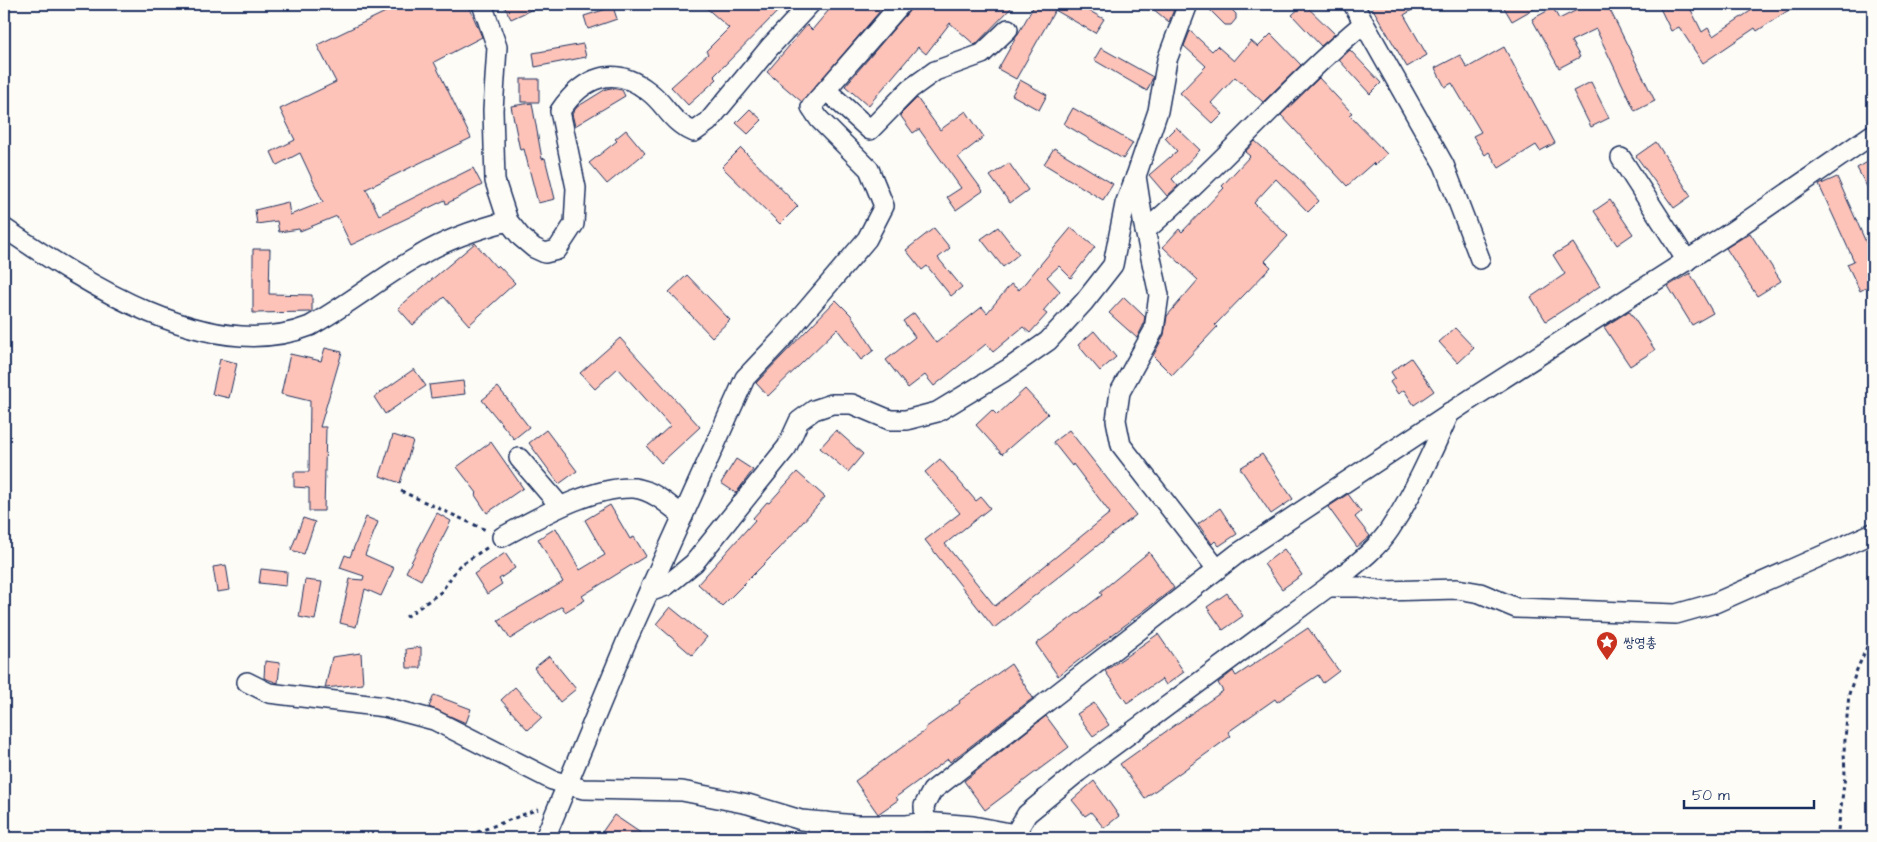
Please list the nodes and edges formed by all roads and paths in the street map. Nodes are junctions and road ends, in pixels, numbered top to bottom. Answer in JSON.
{"nodes":[{"id":1,"x":482,"y":4,"type":"edge"},
{"id":2,"x":810,"y":4,"type":"edge"},
{"id":3,"x":901,"y":4,"type":"edge"},
{"id":4,"x":1188,"y":4,"type":"edge"},
{"id":5,"x":1353,"y":4,"type":"edge"},
{"id":6,"x":1364,"y":23,"type":"junction"},
{"id":7,"x":1008,"y":29,"type":"dead end"},
{"id":8,"x":826,"y":90,"type":"junction"},
{"id":9,"x":1873,"y":134,"type":"edge"},
{"id":10,"x":1621,"y":158,"type":"dead end"},
{"id":11,"x":1136,"y":176,"type":"junction"},
{"id":12,"x":508,"y":221,"type":"junction"},
{"id":13,"x":4,"y":228,"type":"edge"},
{"id":14,"x":1145,"y":231,"type":"junction"},
{"id":15,"x":1480,"y":259,"type":"dead end"},
{"id":16,"x":1687,"y":261,"type":"junction"},
{"id":17,"x":1450,"y":412,"type":"junction"},
{"id":18,"x":519,"y":458,"type":"dead end"},
{"id":19,"x":401,"y":491,"type":"dead end"},
{"id":20,"x":560,"y":506,"type":"junction"},
{"id":21,"x":683,"y":516,"type":"junction"},
{"id":22,"x":1873,"y":534,"type":"edge"},
{"id":23,"x":502,"y":537,"type":"junction"},
{"id":24,"x":1217,"y":569,"type":"junction"},
{"id":25,"x":1328,"y":587,"type":"junction"},
{"id":26,"x":649,"y":592,"type":"junction"},
{"id":27,"x":406,"y":617,"type":"dead end"},
{"id":28,"x":1873,"y":633,"type":"edge"},
{"id":29,"x":247,"y":682,"type":"dead end"},
{"id":30,"x":564,"y":791,"type":"junction"},
{"id":31,"x":825,"y":822,"type":"junction"},
{"id":32,"x":925,"y":822,"type":"junction"},
{"id":33,"x":1019,"y":836,"type":"edge"},
{"id":34,"x":462,"y":838,"type":"edge"},
{"id":35,"x":545,"y":838,"type":"edge"},
{"id":36,"x":815,"y":838,"type":"edge"},
{"id":37,"x":1837,"y":838,"type":"edge"}],
"edges":[{"from":1,"to":12,"type":"street"},
{"from":2,"to":12,"type":"street"},
{"from":3,"to":8,"type":"street"},
{"from":4,"to":11,"type":"street"},
{"from":5,"to":6,"type":"street"},
{"from":6,"to":14,"type":"street"},
{"from":6,"to":15,"type":"street"},
{"from":7,"to":8,"type":"street"},
{"from":8,"to":21,"type":"street"},
{"from":9,"to":16,"type":"street"},
{"from":10,"to":16,"type":"street"},
{"from":11,"to":14,"type":"street"},
{"from":11,"to":26,"type":"street"},
{"from":12,"to":13,"type":"street"},
{"from":14,"to":24,"type":"street"},
{"from":16,"to":17,"type":"street"},
{"from":17,"to":24,"type":"street"},
{"from":17,"to":25,"type":"street"},
{"from":18,"to":20,"type":"street"},
{"from":19,"to":23,"type":"path"},
{"from":20,"to":21,"type":"street"},
{"from":20,"to":23,"type":"street"},
{"from":21,"to":26,"type":"street"},
{"from":22,"to":25,"type":"street"},
{"from":23,"to":27,"type":"path"},
{"from":24,"to":32,"type":"street"},
{"from":25,"to":33,"type":"street"},
{"from":26,"to":30,"type":"street"},
{"from":28,"to":37,"type":"path"},
{"from":29,"to":30,"type":"street"},
{"from":30,"to":31,"type":"street"},
{"from":30,"to":34,"type":"path"},
{"from":30,"to":35,"type":"street"},
{"from":31,"to":32,"type":"street"},
{"from":31,"to":36,"type":"street"},
{"from":32,"to":33,"type":"street"}]}
